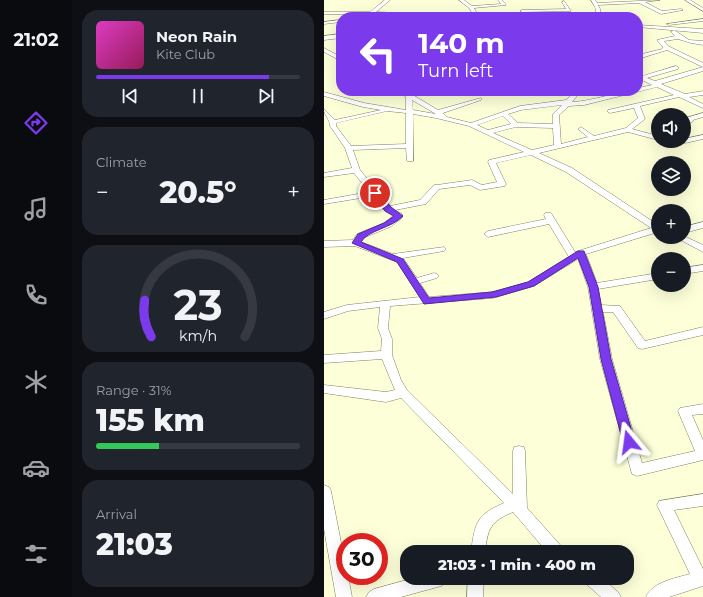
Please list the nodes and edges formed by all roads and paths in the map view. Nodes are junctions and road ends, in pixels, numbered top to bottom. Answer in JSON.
{"nodes":[{"id":1,"x":388,"y":0,"type":"edge"},
{"id":2,"x":461,"y":0,"type":"edge"},
{"id":3,"x":500,"y":0,"type":"edge"},
{"id":4,"x":658,"y":0,"type":"edge"},
{"id":5,"x":686,"y":0,"type":"edge"},
{"id":6,"x":639,"y":1,"type":"junction"},
{"id":7,"x":564,"y":2,"type":"dead end"},
{"id":8,"x":594,"y":2,"type":"edge"},
{"id":9,"x":530,"y":4,"type":"dead end"},
{"id":10,"x":471,"y":7,"type":"junction"},
{"id":11,"x":598,"y":9,"type":"joint"},
{"id":12,"x":610,"y":9,"type":"dead end"},
{"id":13,"x":555,"y":10,"type":"joint"},
{"id":14,"x":681,"y":10,"type":"dead end"},
{"id":15,"x":703,"y":10,"type":"edge"},
{"id":16,"x":522,"y":11,"type":"joint"},
{"id":17,"x":373,"y":12,"type":"edge"},
{"id":18,"x":474,"y":12,"type":"edge"},
{"id":19,"x":324,"y":13,"type":"edge"},
{"id":20,"x":336,"y":14,"type":"edge"},
{"id":21,"x":703,"y":20,"type":"edge"},
{"id":22,"x":336,"y":22,"type":"edge"},
{"id":23,"x":324,"y":23,"type":"edge"},
{"id":24,"x":643,"y":26,"type":"edge"},
{"id":25,"x":653,"y":26,"type":"junction"},
{"id":26,"x":671,"y":28,"type":"junction"},
{"id":27,"x":703,"y":31,"type":"edge"},
{"id":28,"x":336,"y":37,"type":"edge"},
{"id":29,"x":678,"y":37,"type":"junction"},
{"id":30,"x":324,"y":38,"type":"edge"},
{"id":31,"x":703,"y":43,"type":"edge"},
{"id":32,"x":666,"y":47,"type":"junction"},
{"id":33,"x":324,"y":50,"type":"edge"},
{"id":34,"x":643,"y":55,"type":"edge"},
{"id":35,"x":336,"y":56,"type":"edge"},
{"id":36,"x":703,"y":65,"type":"edge"},
{"id":37,"x":676,"y":68,"type":"dead end"},
{"id":38,"x":703,"y":69,"type":"edge"},
{"id":39,"x":665,"y":71,"type":"junction"},
{"id":40,"x":643,"y":76,"type":"edge"},
{"id":41,"x":643,"y":77,"type":"edge"},
{"id":42,"x":677,"y":77,"type":"junction"},
{"id":43,"x":657,"y":84,"type":"junction"},
{"id":44,"x":643,"y":88,"type":"edge"},
{"id":45,"x":703,"y":93,"type":"edge"},
{"id":46,"x":324,"y":94,"type":"edge"},
{"id":47,"x":412,"y":96,"type":"edge"},
{"id":48,"x":418,"y":96,"type":"edge"},
{"id":49,"x":573,"y":96,"type":"edge"},
{"id":50,"x":613,"y":96,"type":"edge"},
{"id":51,"x":684,"y":96,"type":"junction"},
{"id":52,"x":479,"y":99,"type":"dead end"},
{"id":53,"x":566,"y":103,"type":"junction"},
{"id":54,"x":637,"y":106,"type":"junction"},
{"id":55,"x":703,"y":106,"type":"edge"},
{"id":56,"x":390,"y":110,"type":"junction"},
{"id":57,"x":324,"y":111,"type":"edge"},
{"id":58,"x":610,"y":111,"type":"dead end"},
{"id":59,"x":409,"y":112,"type":"junction"},
{"id":60,"x":439,"y":112,"type":"junction"},
{"id":61,"x":504,"y":114,"type":"junction"},
{"id":62,"x":703,"y":115,"type":"edge"},
{"id":63,"x":691,"y":118,"type":"edge"},
{"id":64,"x":449,"y":120,"type":"junction"},
{"id":65,"x":333,"y":124,"type":"junction"},
{"id":66,"x":516,"y":124,"type":"junction"},
{"id":67,"x":471,"y":125,"type":"junction"},
{"id":68,"x":557,"y":126,"type":"junction"},
{"id":69,"x":324,"y":128,"type":"edge"},
{"id":70,"x":581,"y":130,"type":"dead end"},
{"id":71,"x":628,"y":130,"type":"junction"},
{"id":72,"x":488,"y":132,"type":"junction"},
{"id":73,"x":651,"y":136,"type":"edge"},
{"id":74,"x":703,"y":137,"type":"edge"},
{"id":75,"x":594,"y":139,"type":"junction"},
{"id":76,"x":691,"y":139,"type":"edge"},
{"id":77,"x":410,"y":146,"type":"junction"},
{"id":78,"x":558,"y":147,"type":"junction"},
{"id":79,"x":349,"y":148,"type":"junction"},
{"id":80,"x":534,"y":153,"type":"junction"},
{"id":81,"x":410,"y":159,"type":"dead end"},
{"id":82,"x":356,"y":170,"type":"junction"},
{"id":83,"x":324,"y":175,"type":"edge"},
{"id":84,"x":375,"y":193,"type":"junction"},
{"id":85,"x":324,"y":202,"type":"edge"},
{"id":86,"x":388,"y":209,"type":"junction"},
{"id":87,"x":703,"y":224,"type":"edge"},
{"id":88,"x":651,"y":225,"type":"edge"},
{"id":89,"x":691,"y":228,"type":"edge"},
{"id":90,"x":651,"y":231,"type":"edge"},
{"id":91,"x":488,"y":234,"type":"dead end"},
{"id":92,"x":356,"y":243,"type":"junction"},
{"id":93,"x":691,"y":243,"type":"edge"},
{"id":94,"x":324,"y":244,"type":"edge"},
{"id":95,"x":441,"y":249,"type":"dead end"},
{"id":96,"x":703,"y":249,"type":"edge"},
{"id":97,"x":577,"y":255,"type":"junction"},
{"id":98,"x":392,"y":257,"type":"junction"},
{"id":99,"x":703,"y":268,"type":"edge"},
{"id":100,"x":691,"y":270,"type":"edge"},
{"id":101,"x":434,"y":276,"type":"dead end"},
{"id":102,"x":651,"y":277,"type":"edge"},
{"id":103,"x":414,"y":282,"type":"junction"},
{"id":104,"x":593,"y":287,"type":"junction"},
{"id":105,"x":427,"y":301,"type":"junction"},
{"id":106,"x":385,"y":305,"type":"junction"},
{"id":107,"x":598,"y":309,"type":"junction"},
{"id":108,"x":324,"y":316,"type":"edge"},
{"id":109,"x":703,"y":331,"type":"edge"},
{"id":110,"x":386,"y":354,"type":"junction"},
{"id":111,"x":324,"y":358,"type":"edge"},
{"id":112,"x":324,"y":389,"type":"edge"},
{"id":113,"x":404,"y":393,"type":"junction"},
{"id":114,"x":703,"y":409,"type":"edge"},
{"id":115,"x":519,"y":451,"type":"dead end"},
{"id":116,"x":703,"y":455,"type":"edge"},
{"id":117,"x":324,"y":491,"type":"edge"},
{"id":118,"x":703,"y":500,"type":"edge"},
{"id":119,"x":517,"y":508,"type":"junction"},
{"id":120,"x":479,"y":545,"type":"edge"},
{"id":121,"x":548,"y":545,"type":"edge"},
{"id":122,"x":702,"y":579,"type":"edge"},
{"id":123,"x":416,"y":585,"type":"edge"},
{"id":124,"x":476,"y":585,"type":"edge"},
{"id":125,"x":598,"y":585,"type":"edge"},
{"id":126,"x":344,"y":597,"type":"edge"},
{"id":127,"x":374,"y":597,"type":"edge"},
{"id":128,"x":475,"y":597,"type":"edge"},
{"id":129,"x":613,"y":597,"type":"edge"},
{"id":130,"x":654,"y":597,"type":"edge"}],
"edges":[{"from":1,"to":17,"type":"street"},
{"from":2,"to":10,"type":"street"},
{"from":3,"to":10,"type":"street"},
{"from":4,"to":6,"type":"street"},
{"from":5,"to":15,"type":"street"},
{"from":6,"to":8,"type":"street"},
{"from":6,"to":14,"type":"street"},
{"from":7,"to":13,"type":"street"},
{"from":8,"to":11,"type":"street"},
{"from":9,"to":16,"type":"street"},
{"from":10,"to":18,"type":"street"},
{"from":11,"to":12,"type":"street"},
{"from":13,"to":16,"type":"street"},
{"from":19,"to":20,"type":"street"},
{"from":21,"to":25,"type":"street"},
{"from":22,"to":23,"type":"street"},
{"from":24,"to":25,"type":"street"},
{"from":25,"to":26,"type":"street"},
{"from":26,"to":27,"type":"street"},
{"from":26,"to":29,"type":"street"},
{"from":28,"to":30,"type":"street"},
{"from":29,"to":31,"type":"street"},
{"from":29,"to":32,"type":"street"},
{"from":32,"to":34,"type":"street"},
{"from":32,"to":36,"type":"street"},
{"from":33,"to":35,"type":"street"},
{"from":37,"to":39,"type":"street"},
{"from":38,"to":42,"type":"street"},
{"from":39,"to":40,"type":"street"},
{"from":39,"to":42,"type":"street"},
{"from":41,"to":43,"type":"street"},
{"from":42,"to":43,"type":"street"},
{"from":43,"to":44,"type":"street"},
{"from":43,"to":51,"type":"street"},
{"from":45,"to":51,"type":"street"},
{"from":46,"to":56,"type":"street"},
{"from":47,"to":59,"type":"street"},
{"from":48,"to":60,"type":"street"},
{"from":49,"to":53,"type":"street"},
{"from":50,"to":53,"type":"street"},
{"from":51,"to":54,"type":"street"},
{"from":51,"to":55,"type":"street"},
{"from":52,"to":60,"type":"street"},
{"from":53,"to":61,"type":"street"},
{"from":53,"to":68,"type":"street"},
{"from":54,"to":58,"type":"street"},
{"from":54,"to":71,"type":"street"},
{"from":56,"to":59,"type":"street"},
{"from":56,"to":65,"type":"street"},
{"from":57,"to":65,"type":"street"},
{"from":59,"to":64,"type":"street"},
{"from":59,"to":77,"type":"street"},
{"from":60,"to":64,"type":"street"},
{"from":61,"to":66,"type":"street"},
{"from":61,"to":67,"type":"street"},
{"from":62,"to":63,"type":"street"},
{"from":64,"to":67,"type":"street"},
{"from":65,"to":69,"type":"street"},
{"from":65,"to":79,"type":"street"},
{"from":66,"to":68,"type":"street"},
{"from":66,"to":72,"type":"street"},
{"from":67,"to":72,"type":"street"},
{"from":68,"to":78,"type":"street"},
{"from":70,"to":75,"type":"street"},
{"from":71,"to":73,"type":"street"},
{"from":71,"to":75,"type":"street"},
{"from":72,"to":80,"type":"street"},
{"from":74,"to":76,"type":"street"},
{"from":75,"to":78,"type":"street"},
{"from":77,"to":79,"type":"street"},
{"from":77,"to":81,"type":"street"},
{"from":78,"to":80,"type":"street"},
{"from":79,"to":82,"type":"street"},
{"from":80,"to":86,"type":"street"},
{"from":80,"to":88,"type":"street"},
{"from":82,"to":83,"type":"street"},
{"from":82,"to":84,"type":"street"},
{"from":84,"to":85,"type":"street"},
{"from":84,"to":86,"type":"street"},
{"from":86,"to":92,"type":"street"},
{"from":87,"to":89,"type":"street"},
{"from":90,"to":97,"type":"street"},
{"from":91,"to":97,"type":"street"},
{"from":92,"to":94,"type":"street"},
{"from":92,"to":98,"type":"street"},
{"from":93,"to":96,"type":"street"},
{"from":95,"to":98,"type":"street"},
{"from":97,"to":104,"type":"street"},
{"from":97,"to":105,"type":"street"},
{"from":98,"to":103,"type":"street"},
{"from":99,"to":100,"type":"street"},
{"from":101,"to":103,"type":"street"},
{"from":102,"to":104,"type":"street"},
{"from":103,"to":105,"type":"street"},
{"from":104,"to":107,"type":"street"},
{"from":105,"to":106,"type":"street"},
{"from":106,"to":108,"type":"street"},
{"from":106,"to":110,"type":"street"},
{"from":107,"to":109,"type":"street"},
{"from":107,"to":116,"type":"street"},
{"from":110,"to":111,"type":"street"},
{"from":110,"to":113,"type":"street"},
{"from":112,"to":113,"type":"street"},
{"from":113,"to":119,"type":"street"},
{"from":114,"to":116,"type":"street"},
{"from":115,"to":119,"type":"street"},
{"from":117,"to":126,"type":"street"},
{"from":118,"to":122,"type":"street"},
{"from":119,"to":120,"type":"street"},
{"from":119,"to":121,"type":"street"},
{"from":122,"to":130,"type":"street"},
{"from":123,"to":127,"type":"street"},
{"from":124,"to":128,"type":"street"},
{"from":125,"to":129,"type":"street"}]}
